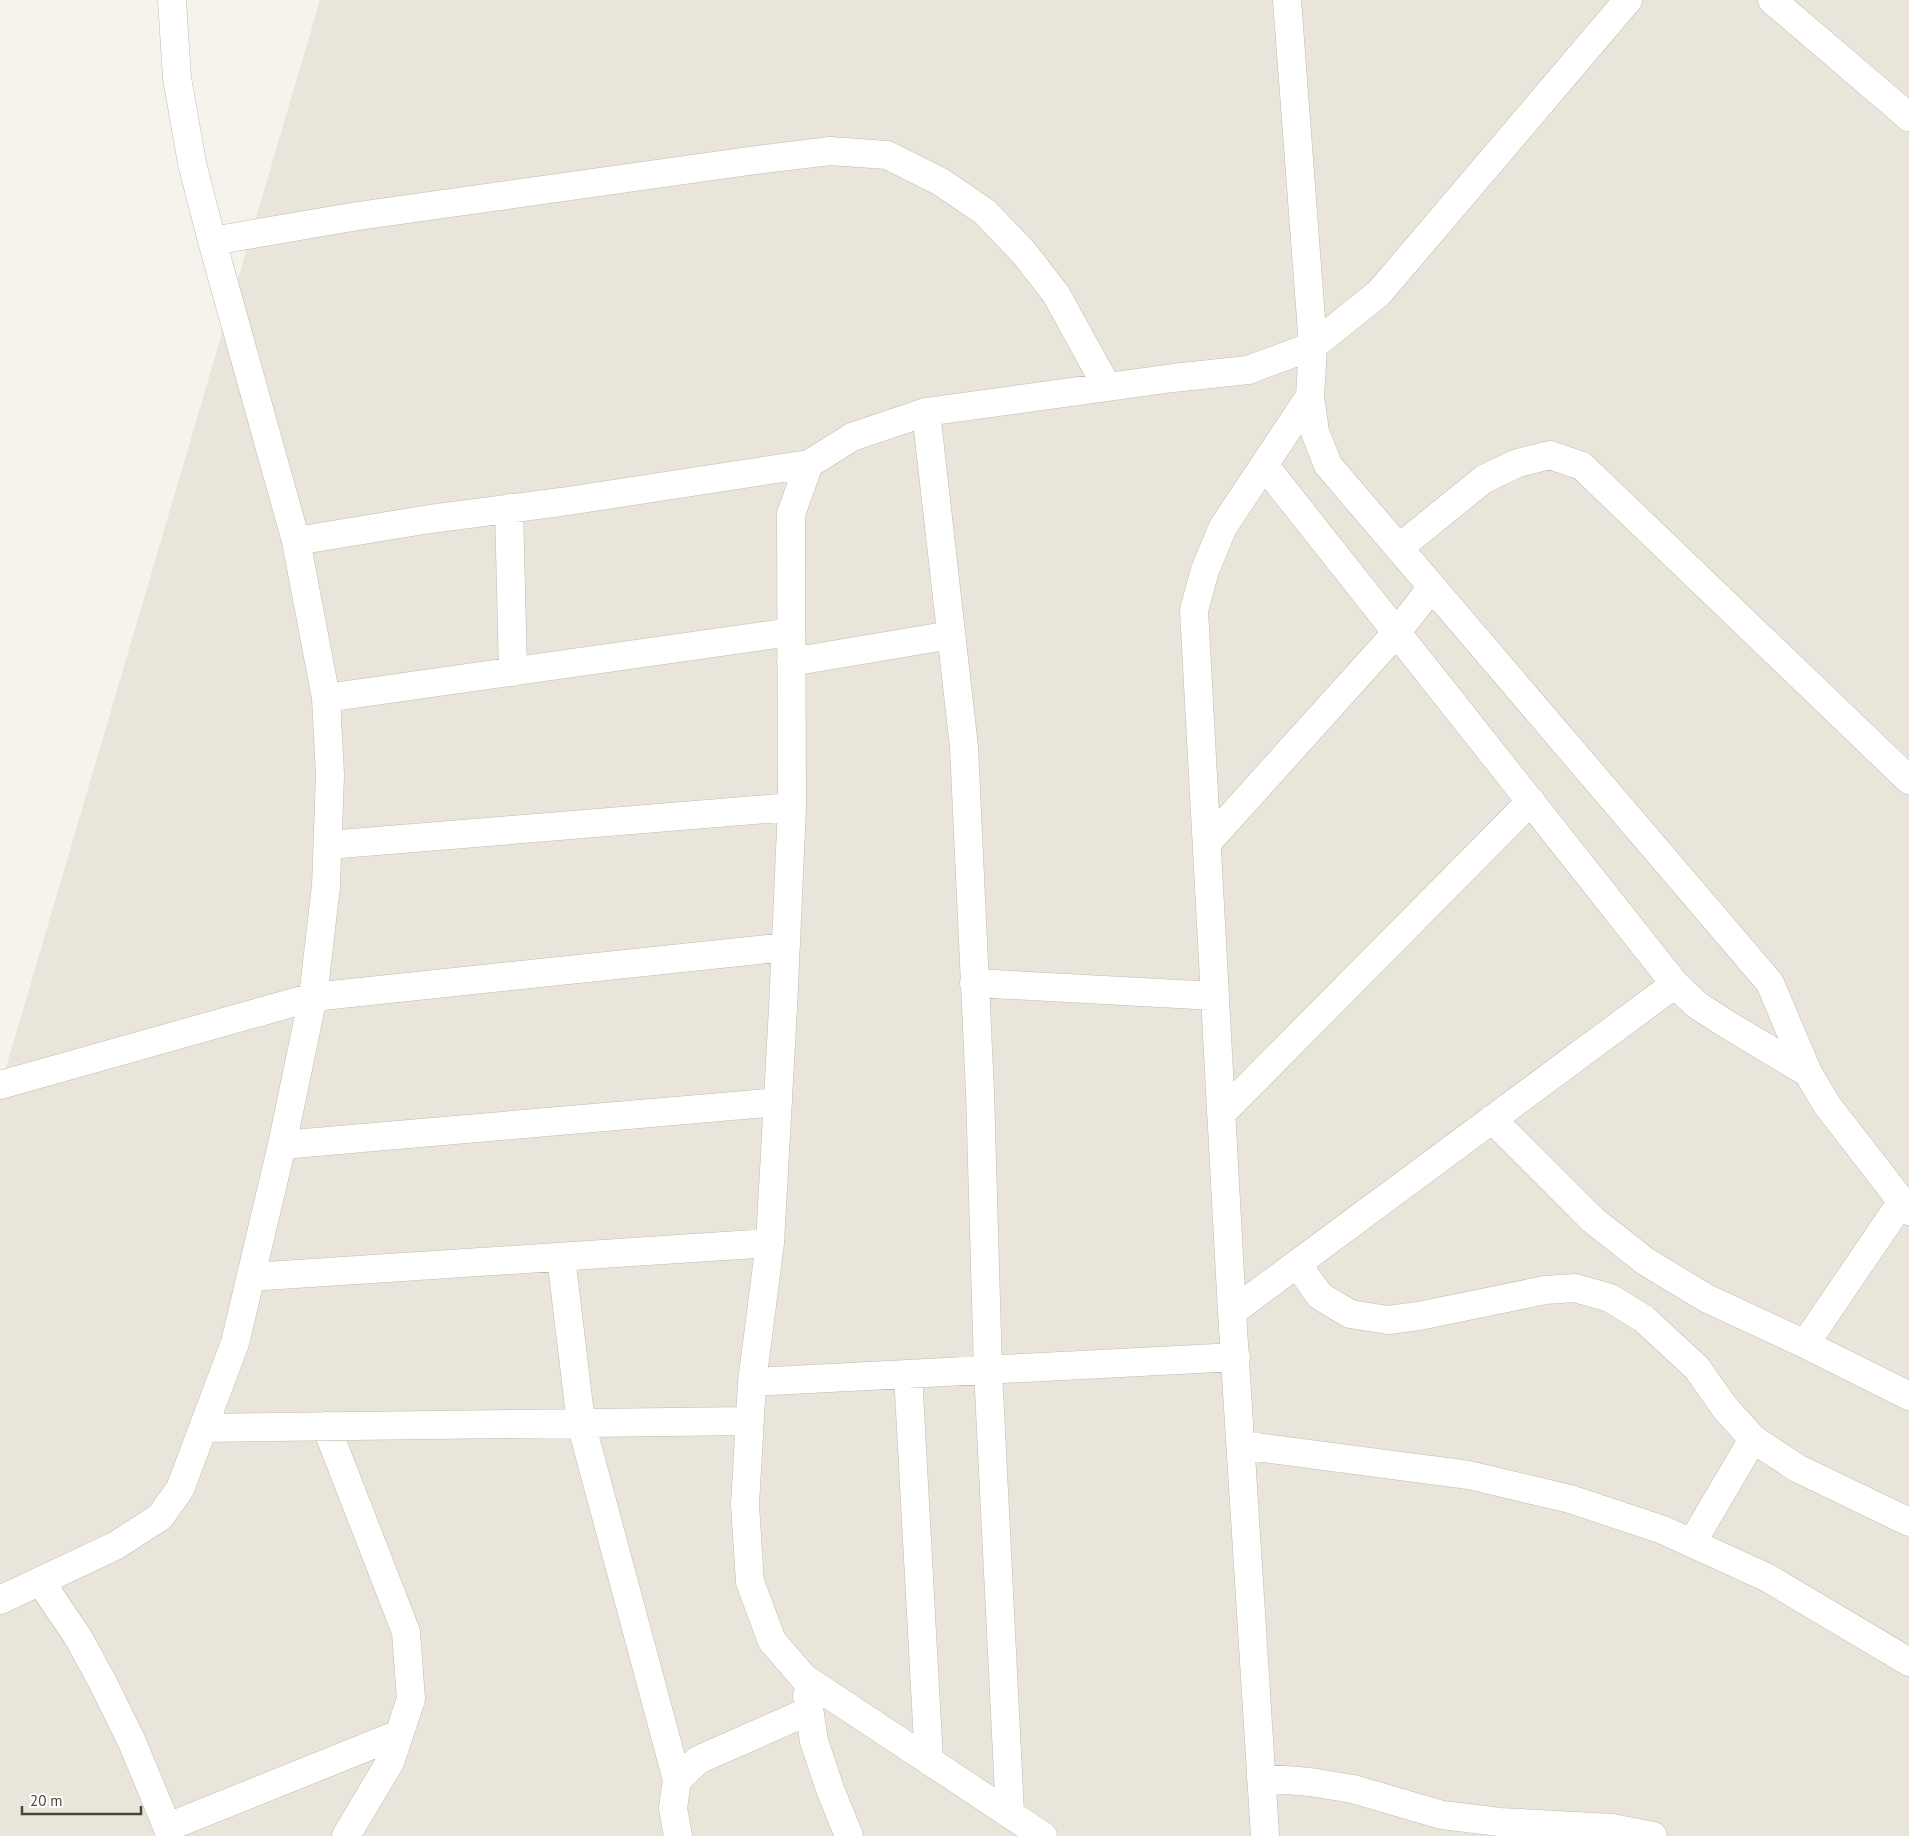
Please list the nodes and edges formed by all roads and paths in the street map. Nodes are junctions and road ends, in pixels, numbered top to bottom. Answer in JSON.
{"nodes":[{"id":1,"x":172,"y":0,"type":"edge"},
{"id":2,"x":1287,"y":0,"type":"edge"},
{"id":3,"x":1628,"y":0,"type":"edge"},
{"id":4,"x":1772,"y":0,"type":"edge"},
{"id":5,"x":1909,"y":117,"type":"edge"},
{"id":6,"x":212,"y":241,"type":"junction"},
{"id":7,"x":1313,"y":346,"type":"junction"},
{"id":8,"x":1107,"y":387,"type":"junction"},
{"id":9,"x":1310,"y":396,"type":"junction"},
{"id":10,"x":926,"y":412,"type":"junction"},
{"id":11,"x":809,"y":464,"type":"junction"},
{"id":12,"x":1264,"y":465,"type":"junction"},
{"id":13,"x":509,"y":508,"type":"junction"},
{"id":14,"x":296,"y":540,"type":"junction"},
{"id":15,"x":1399,"y":548,"type":"junction"},
{"id":16,"x":1432,"y":587,"type":"junction"},
{"id":17,"x":791,"y":632,"type":"junction"},
{"id":18,"x":1397,"y":632,"type":"junction"},
{"id":19,"x":951,"y":634,"type":"junction"},
{"id":20,"x":791,"y":662,"type":"junction"},
{"id":21,"x":513,"y":672,"type":"junction"},
{"id":22,"x":326,"y":698,"type":"junction"},
{"id":23,"x":1909,"y":780,"type":"edge"},
{"id":24,"x":1531,"y":801,"type":"junction"},
{"id":25,"x":792,"y":807,"type":"junction"},
{"id":26,"x":1207,"y":843,"type":"junction"},
{"id":27,"x":328,"y":845,"type":"junction"},
{"id":28,"x":786,"y":946,"type":"junction"},
{"id":29,"x":974,"y":983,"type":"junction"},
{"id":30,"x":1675,"y":984,"type":"junction"},
{"id":31,"x":1215,"y":996,"type":"junction"},
{"id":32,"x":313,"y":997,"type":"junction"},
{"id":33,"x":1808,"y":1073,"type":"junction"},
{"id":34,"x":0,"y":1085,"type":"edge"},
{"id":35,"x":778,"y":1102,"type":"junction"},
{"id":36,"x":1221,"y":1114,"type":"junction"},
{"id":37,"x":1492,"y":1119,"type":"junction"},
{"id":38,"x":282,"y":1146,"type":"junction"},
{"id":39,"x":1905,"y":1207,"type":"edge"},
{"id":40,"x":770,"y":1243,"type":"junction"},
{"id":41,"x":562,"y":1257,"type":"junction"},
{"id":42,"x":1297,"y":1264,"type":"junction"},
{"id":43,"x":251,"y":1277,"type":"junction"},
{"id":44,"x":1232,"y":1312,"type":"junction"},
{"id":45,"x":1805,"y":1344,"type":"junction"},
{"id":46,"x":1236,"y":1357,"type":"junction"},
{"id":47,"x":988,"y":1370,"type":"junction"},
{"id":48,"x":908,"y":1374,"type":"junction"},
{"id":49,"x":752,"y":1382,"type":"junction"},
{"id":50,"x":1909,"y":1396,"type":"edge"},
{"id":51,"x":750,"y":1421,"type":"junction"},
{"id":52,"x":581,"y":1423,"type":"junction"},
{"id":53,"x":326,"y":1426,"type":"junction"},
{"id":54,"x":204,"y":1428,"type":"junction"},
{"id":55,"x":1753,"y":1439,"type":"junction"},
{"id":56,"x":1241,"y":1445,"type":"junction"},
{"id":57,"x":1909,"y":1522,"type":"edge"},
{"id":58,"x":1692,"y":1543,"type":"junction"},
{"id":59,"x":40,"y":1581,"type":"junction"},
{"id":60,"x":0,"y":1600,"type":"edge"},
{"id":61,"x":1909,"y":1662,"type":"edge"},
{"id":62,"x":804,"y":1678,"type":"junction"},
{"id":63,"x":809,"y":1711,"type":"junction"},
{"id":64,"x":399,"y":1734,"type":"junction"},
{"id":65,"x":929,"y":1761,"type":"junction"},
{"id":66,"x":1261,"y":1778,"type":"junction"},
{"id":67,"x":677,"y":1780,"type":"junction"},
{"id":68,"x":1010,"y":1814,"type":"junction"},
{"id":69,"x":169,"y":1832,"type":"edge"},
{"id":70,"x":346,"y":1836,"type":"edge"},
{"id":71,"x":678,"y":1836,"type":"edge"},
{"id":72,"x":849,"y":1836,"type":"edge"},
{"id":73,"x":1043,"y":1836,"type":"edge"},
{"id":74,"x":1265,"y":1836,"type":"edge"},
{"id":75,"x":1654,"y":1836,"type":"edge"}],
"edges":[{"from":1,"to":6,"type":"street"},
{"from":2,"to":7,"type":"street"},
{"from":3,"to":7,"type":"street"},
{"from":4,"to":5,"type":"street"},
{"from":6,"to":8,"type":"street"},
{"from":6,"to":14,"type":"street"},
{"from":7,"to":8,"type":"street"},
{"from":7,"to":9,"type":"street"},
{"from":8,"to":10,"type":"street"},
{"from":9,"to":12,"type":"street"},
{"from":9,"to":15,"type":"street"},
{"from":10,"to":11,"type":"street"},
{"from":10,"to":19,"type":"street"},
{"from":11,"to":13,"type":"street"},
{"from":11,"to":17,"type":"street"},
{"from":12,"to":18,"type":"street"},
{"from":12,"to":26,"type":"street"},
{"from":13,"to":14,"type":"street"},
{"from":13,"to":21,"type":"street"},
{"from":14,"to":22,"type":"street"},
{"from":15,"to":16,"type":"street"},
{"from":15,"to":23,"type":"street"},
{"from":16,"to":18,"type":"street"},
{"from":16,"to":33,"type":"street"},
{"from":17,"to":20,"type":"street"},
{"from":17,"to":21,"type":"street"},
{"from":18,"to":24,"type":"street"},
{"from":18,"to":26,"type":"street"},
{"from":19,"to":20,"type":"street"},
{"from":19,"to":29,"type":"street"},
{"from":20,"to":25,"type":"street"},
{"from":21,"to":22,"type":"street"},
{"from":22,"to":27,"type":"street"},
{"from":24,"to":30,"type":"street"},
{"from":24,"to":36,"type":"street"},
{"from":25,"to":27,"type":"street"},
{"from":25,"to":28,"type":"street"},
{"from":26,"to":31,"type":"street"},
{"from":27,"to":32,"type":"street"},
{"from":28,"to":32,"type":"street"},
{"from":28,"to":35,"type":"street"},
{"from":29,"to":31,"type":"street"},
{"from":29,"to":47,"type":"street"},
{"from":30,"to":33,"type":"street"},
{"from":30,"to":37,"type":"street"},
{"from":31,"to":36,"type":"street"},
{"from":32,"to":34,"type":"street"},
{"from":32,"to":38,"type":"street"},
{"from":33,"to":39,"type":"street"},
{"from":35,"to":38,"type":"street"},
{"from":35,"to":40,"type":"street"},
{"from":36,"to":44,"type":"street"},
{"from":37,"to":42,"type":"street"},
{"from":37,"to":45,"type":"street"},
{"from":38,"to":43,"type":"street"},
{"from":39,"to":45,"type":"street"},
{"from":40,"to":41,"type":"street"},
{"from":40,"to":49,"type":"street"},
{"from":41,"to":43,"type":"street"},
{"from":41,"to":52,"type":"street"},
{"from":42,"to":44,"type":"street"},
{"from":42,"to":55,"type":"street"},
{"from":43,"to":54,"type":"street"},
{"from":44,"to":46,"type":"street"},
{"from":45,"to":50,"type":"street"},
{"from":46,"to":47,"type":"street"},
{"from":46,"to":56,"type":"street"},
{"from":47,"to":48,"type":"street"},
{"from":47,"to":68,"type":"street"},
{"from":48,"to":49,"type":"street"},
{"from":48,"to":65,"type":"street"},
{"from":49,"to":51,"type":"street"},
{"from":51,"to":52,"type":"street"},
{"from":51,"to":62,"type":"street"},
{"from":52,"to":53,"type":"street"},
{"from":52,"to":67,"type":"street"},
{"from":53,"to":54,"type":"street"},
{"from":53,"to":64,"type":"street"},
{"from":54,"to":59,"type":"street"},
{"from":55,"to":57,"type":"street"},
{"from":55,"to":58,"type":"street"},
{"from":56,"to":58,"type":"street"},
{"from":56,"to":66,"type":"street"},
{"from":58,"to":61,"type":"street"},
{"from":59,"to":60,"type":"street"},
{"from":59,"to":69,"type":"street"},
{"from":62,"to":63,"type":"street"},
{"from":62,"to":65,"type":"street"},
{"from":63,"to":67,"type":"street"},
{"from":63,"to":72,"type":"street"},
{"from":64,"to":69,"type":"street"},
{"from":64,"to":70,"type":"street"},
{"from":65,"to":68,"type":"street"},
{"from":66,"to":74,"type":"street"},
{"from":66,"to":75,"type":"street"},
{"from":67,"to":71,"type":"street"},
{"from":68,"to":73,"type":"street"}]}
